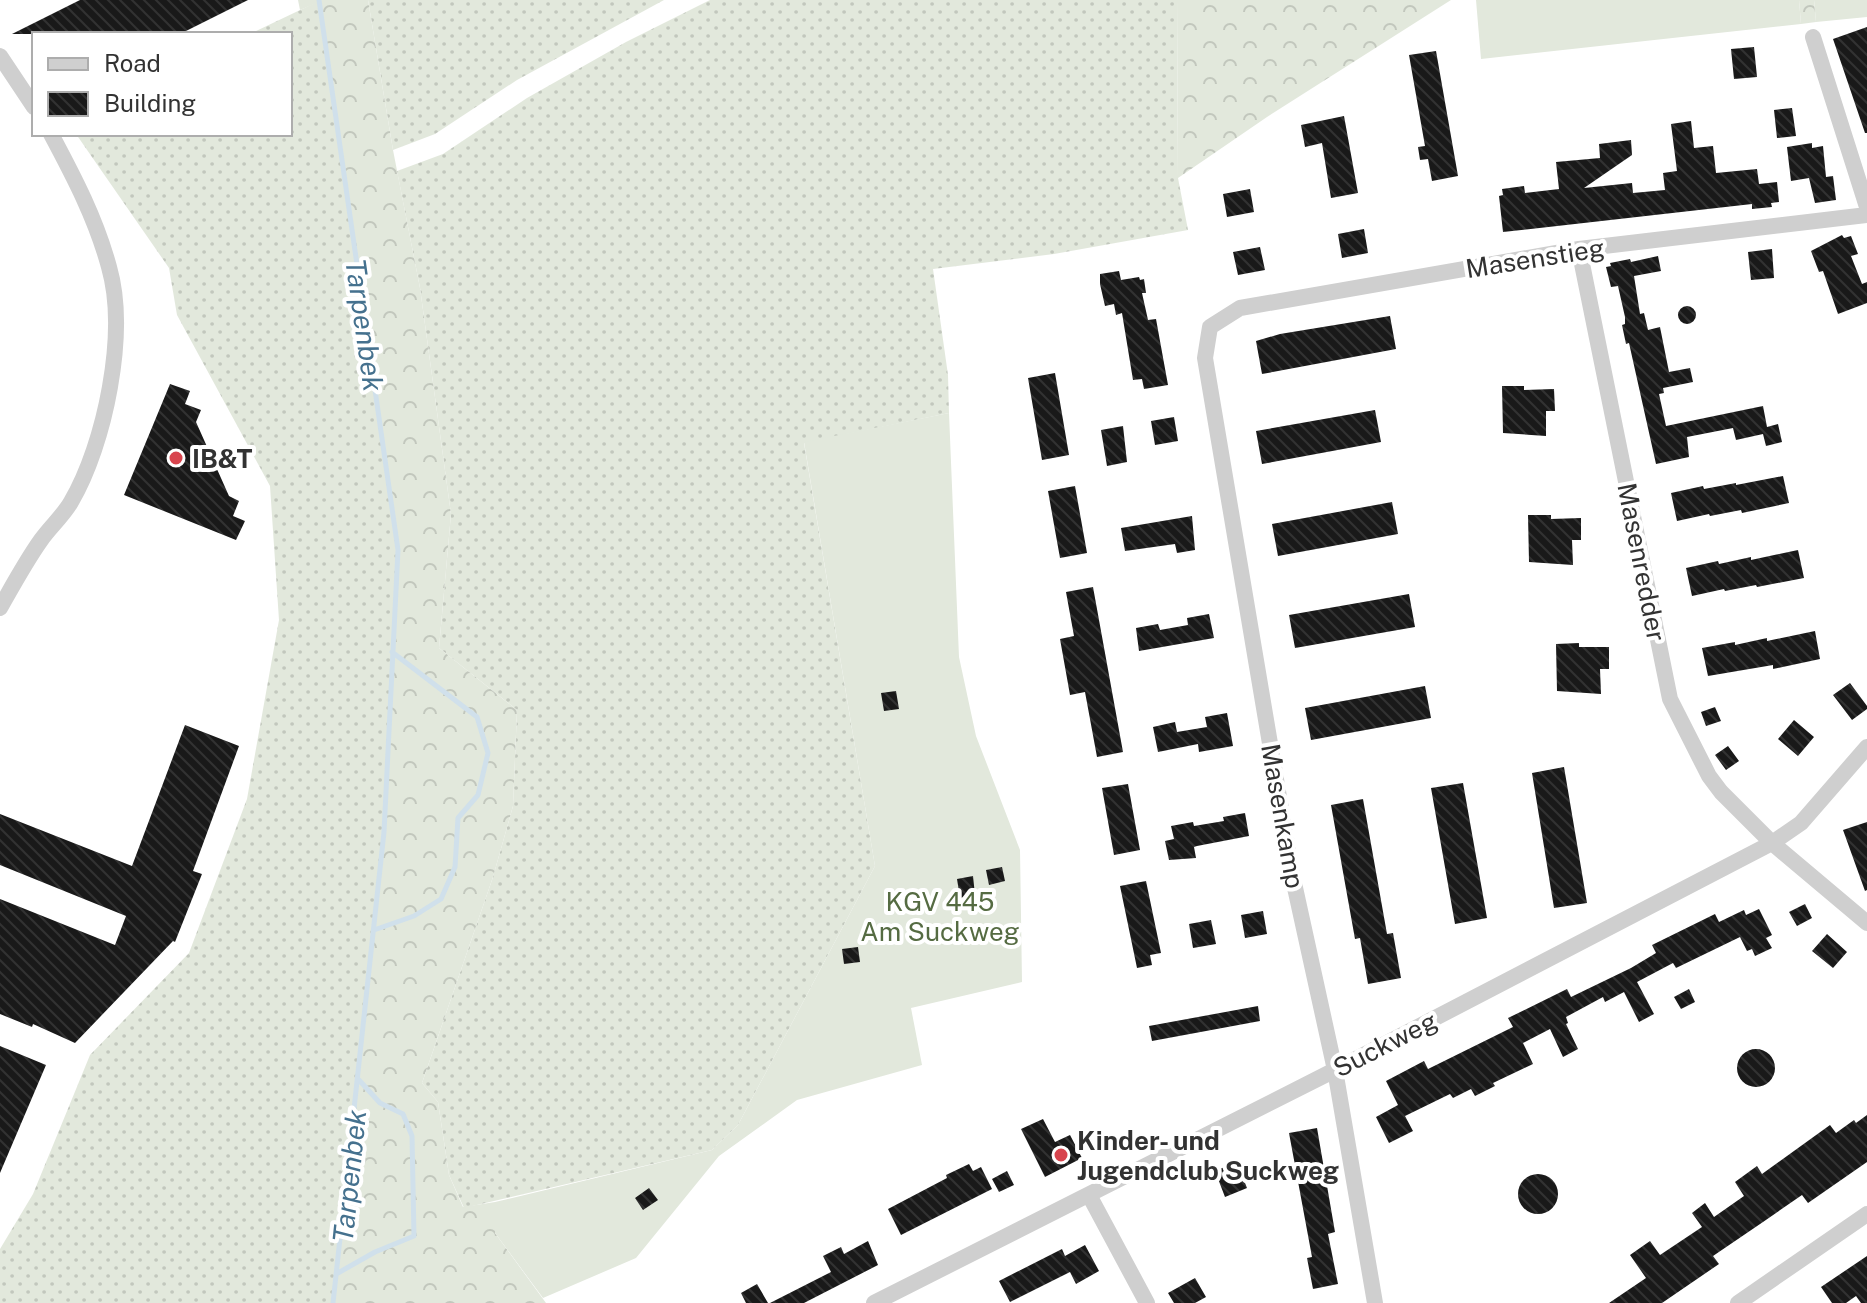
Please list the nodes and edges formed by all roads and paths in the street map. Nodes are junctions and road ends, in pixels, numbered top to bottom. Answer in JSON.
{"nodes":[{"id":1,"x":1813,"y":37,"type":"dead end"},
{"id":2,"x":0,"y":56,"type":"edge"},
{"id":3,"x":32,"y":104,"type":"edge"},
{"id":4,"x":52,"y":136,"type":"edge"},
{"id":5,"x":1867,"y":207,"type":"edge"},
{"id":6,"x":1867,"y":215,"type":"edge"},
{"id":7,"x":1579,"y":249,"type":"junction"},
{"id":8,"x":1210,"y":327,"type":"joint"},
{"id":9,"x":0,"y":608,"type":"edge"},
{"id":10,"x":1867,"y":747,"type":"edge"},
{"id":11,"x":1772,"y":843,"type":"junction"},
{"id":12,"x":1867,"y":923,"type":"edge"},
{"id":13,"x":1335,"y":1070,"type":"junction"},
{"id":14,"x":1089,"y":1195,"type":"junction"},
{"id":15,"x":1867,"y":1214,"type":"edge"},
{"id":16,"x":874,"y":1303,"type":"edge"},
{"id":17,"x":1147,"y":1303,"type":"edge"},
{"id":18,"x":1375,"y":1303,"type":"edge"},
{"id":19,"x":1738,"y":1303,"type":"edge"}],
"edges":[{"from":1,"to":5,"type":"street"},
{"from":2,"to":3,"type":"street"},
{"from":4,"to":9,"type":"street"},
{"from":6,"to":7,"type":"street","name":"Masenstieg"},
{"from":7,"to":8,"type":"street","name":"Masenstieg"},
{"from":7,"to":11,"type":"street","name":"Masenredder"},
{"from":8,"to":13,"type":"street","name":"Masenkamp"},
{"from":10,"to":11,"type":"street","name":"Suckweg"},
{"from":11,"to":12,"type":"street","name":"Masenredder"},
{"from":11,"to":13,"type":"street","name":"Suckweg"},
{"from":13,"to":14,"type":"street","name":"Suckweg"},
{"from":13,"to":18,"type":"street","name":"Masenkamp"},
{"from":14,"to":16,"type":"street","name":"Suckweg"},
{"from":14,"to":17,"type":"street"},
{"from":15,"to":19,"type":"street"}]}
